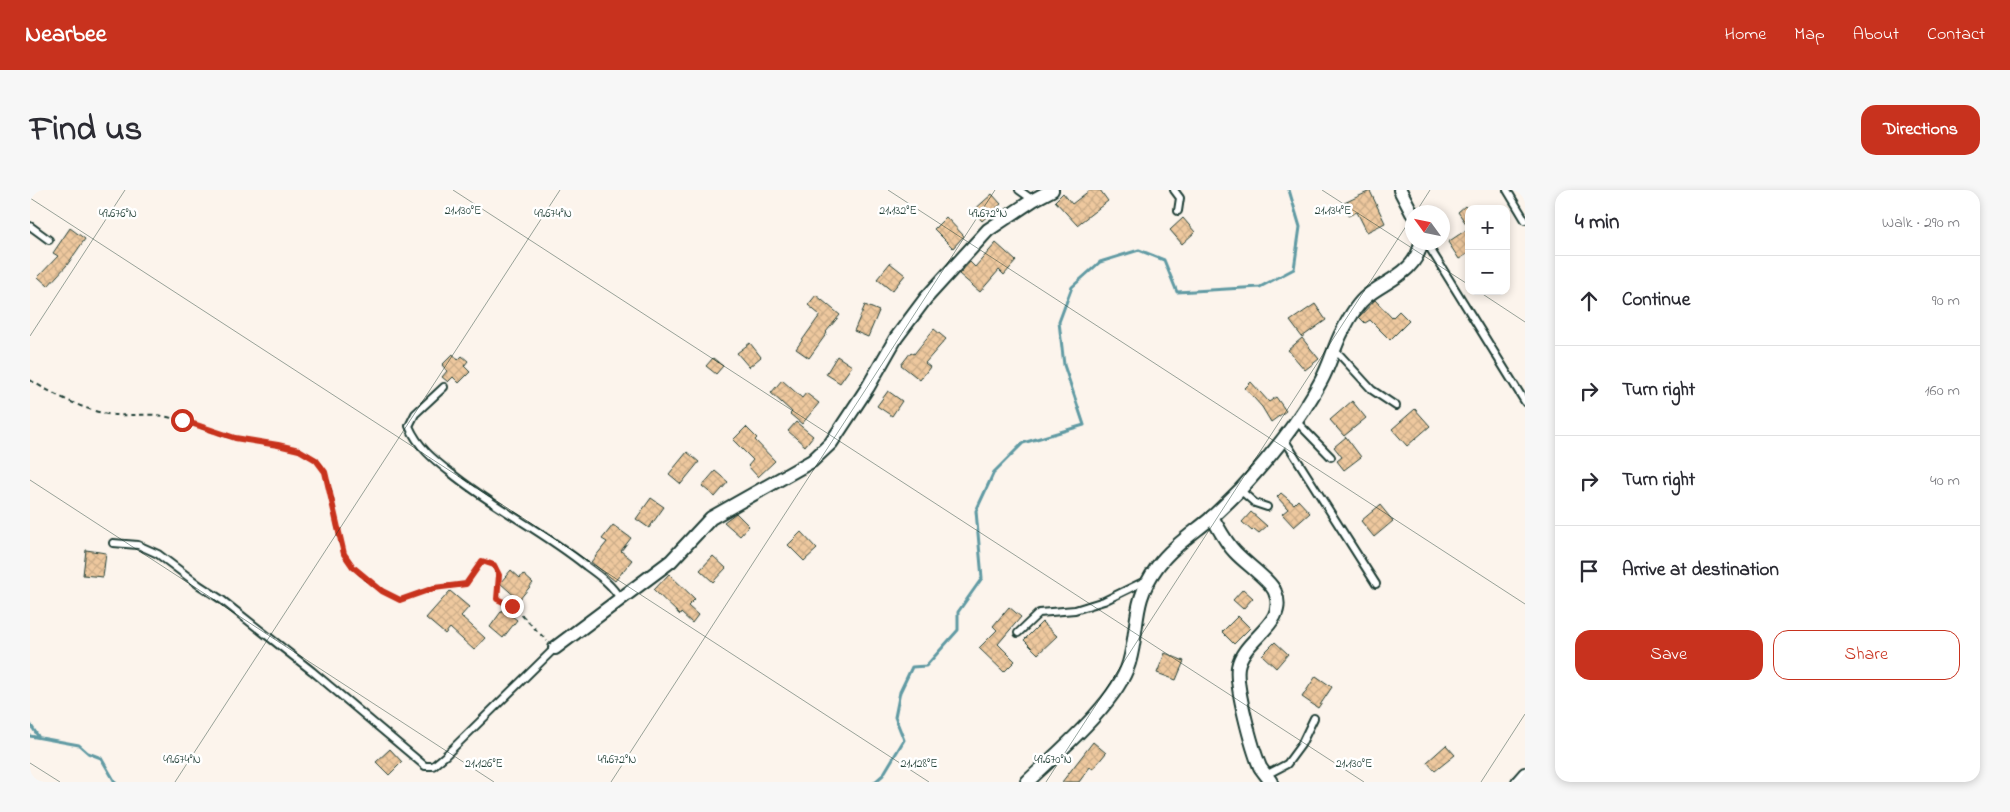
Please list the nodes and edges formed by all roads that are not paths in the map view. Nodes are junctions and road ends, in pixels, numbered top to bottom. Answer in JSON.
{"nodes":[{"id":1,"x":1018,"y":190,"type":"edge"},
{"id":2,"x":1052,"y":190,"type":"edge"},
{"id":3,"x":1174,"y":190,"type":"edge"},
{"id":4,"x":1400,"y":190,"type":"edge"},
{"id":5,"x":1508,"y":190,"type":"edge"},
{"id":6,"x":1033,"y":200,"type":"junction"},
{"id":7,"x":1408,"y":205,"type":"edge"},
{"id":8,"x":1178,"y":210,"type":"dead end"},
{"id":9,"x":1525,"y":220,"type":"edge"},
{"id":10,"x":30,"y":226,"type":"edge"},
{"id":11,"x":50,"y":240,"type":"dead end"},
{"id":12,"x":1420,"y":250,"type":"edge"},
{"id":13,"x":1431,"y":250,"type":"edge"},
{"id":14,"x":1334,"y":352,"type":"junction"},
{"id":15,"x":444,"y":387,"type":"dead end"},
{"id":16,"x":1525,"y":402,"type":"edge"},
{"id":17,"x":1396,"y":406,"type":"dead end"},
{"id":18,"x":1297,"y":422,"type":"junction"},
{"id":19,"x":1284,"y":439,"type":"junction"},
{"id":20,"x":1330,"y":458,"type":"dead end"},
{"id":21,"x":1240,"y":490,"type":"junction"},
{"id":22,"x":1267,"y":507,"type":"dead end"},
{"id":23,"x":1212,"y":518,"type":"junction"},
{"id":24,"x":113,"y":543,"type":"dead end"},
{"id":25,"x":1148,"y":580,"type":"junction"},
{"id":26,"x":1376,"y":584,"type":"dead end"},
{"id":27,"x":621,"y":600,"type":"junction"},
{"id":28,"x":1018,"y":633,"type":"dead end"},
{"id":29,"x":555,"y":648,"type":"joint"},
{"id":30,"x":1314,"y":718,"type":"dead end"},
{"id":31,"x":1525,"y":774,"type":"edge"},
{"id":32,"x":1269,"y":778,"type":"edge"},
{"id":33,"x":1026,"y":782,"type":"edge"},
{"id":34,"x":1518,"y":782,"type":"edge"}],
"edges":[{"from":1,"to":6,"type":"lane"},
{"from":2,"to":6,"type":"street"},
{"from":3,"to":8,"type":"lane"},
{"from":4,"to":7,"type":"street"},
{"from":5,"to":9,"type":"lane"},
{"from":6,"to":27,"type":"street"},
{"from":10,"to":11,"type":"lane"},
{"from":12,"to":14,"type":"street"},
{"from":13,"to":16,"type":"lane"},
{"from":14,"to":17,"type":"lane"},
{"from":14,"to":18,"type":"street"},
{"from":15,"to":27,"type":"lane"},
{"from":18,"to":19,"type":"street"},
{"from":18,"to":20,"type":"lane"},
{"from":19,"to":21,"type":"street"},
{"from":19,"to":26,"type":"lane"},
{"from":21,"to":22,"type":"lane"},
{"from":21,"to":23,"type":"street"},
{"from":23,"to":25,"type":"street"},
{"from":23,"to":32,"type":"street"},
{"from":24,"to":29,"type":"lane"},
{"from":25,"to":28,"type":"lane"},
{"from":25,"to":33,"type":"street"},
{"from":27,"to":29,"type":"street"},
{"from":30,"to":32,"type":"lane"},
{"from":31,"to":34,"type":"street"}]}
